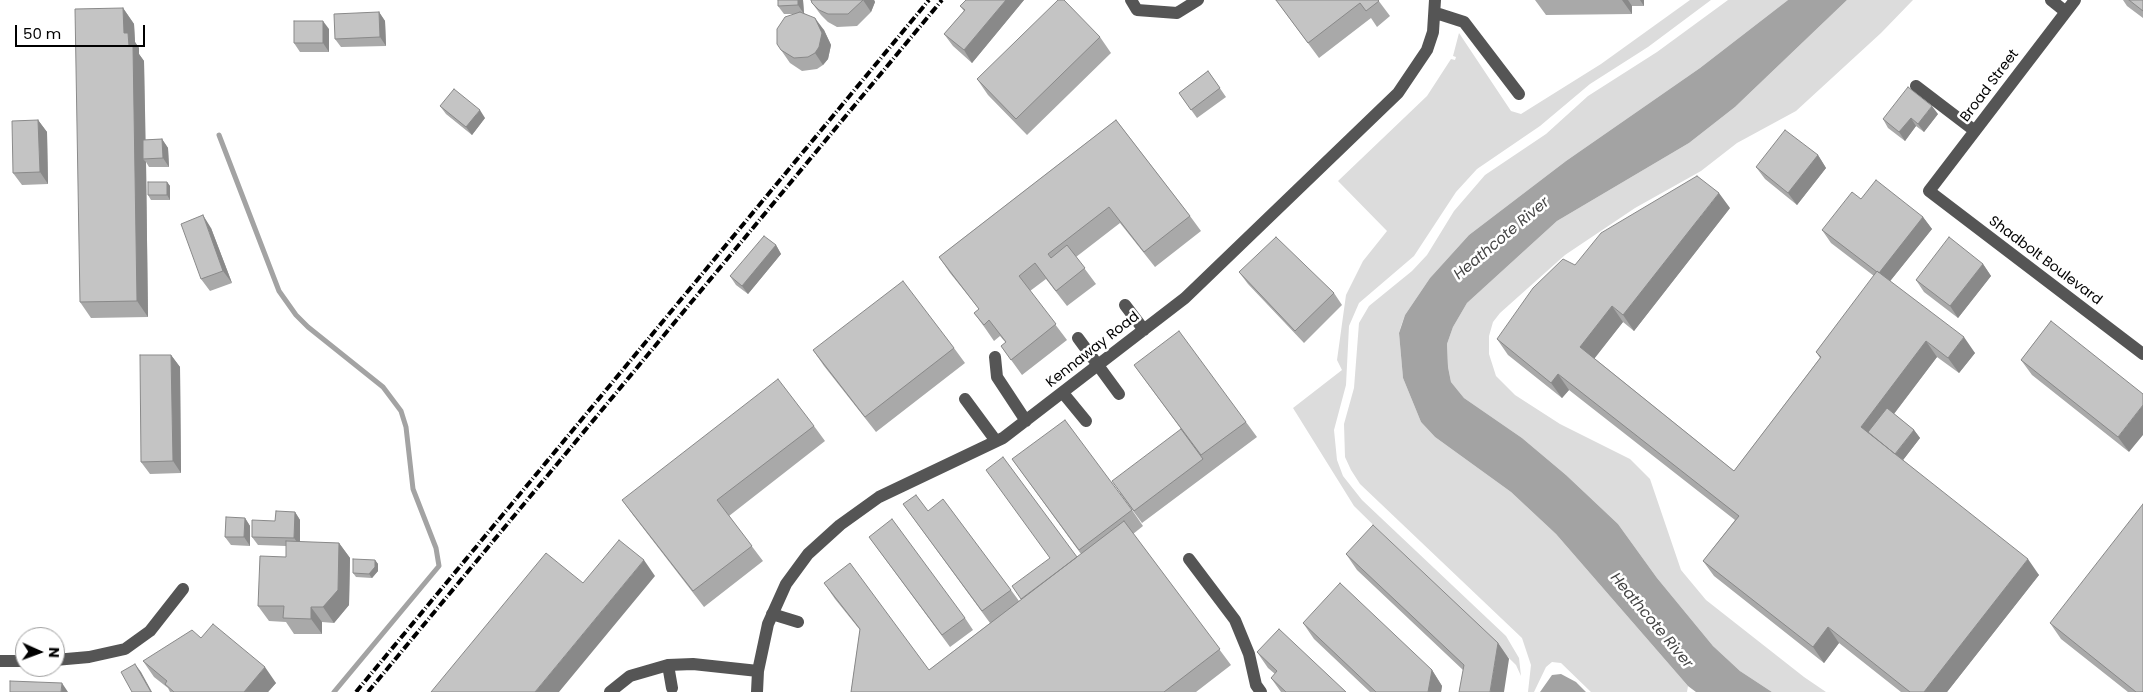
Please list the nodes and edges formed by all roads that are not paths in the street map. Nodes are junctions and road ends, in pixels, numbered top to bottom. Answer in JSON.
{"nodes":[{"id":1,"x":1131,"y":0,"type":"edge"},
{"id":2,"x":1198,"y":0,"type":"edge"},
{"id":3,"x":2051,"y":0,"type":"edge"},
{"id":4,"x":2075,"y":0,"type":"edge"},
{"id":5,"x":1435,"y":6,"type":"edge"},
{"id":6,"x":2066,"y":12,"type":"junction"},
{"id":7,"x":1916,"y":86,"type":"dead end"},
{"id":8,"x":1519,"y":94,"type":"dead end"},
{"id":9,"x":1975,"y":131,"type":"junction"},
{"id":10,"x":1929,"y":191,"type":"joint"},
{"id":11,"x":1125,"y":305,"type":"dead end"},
{"id":12,"x":1144,"y":330,"type":"junction"},
{"id":13,"x":1078,"y":338,"type":"dead end"},
{"id":14,"x":2143,"y":354,"type":"edge"},
{"id":15,"x":995,"y":357,"type":"dead end"},
{"id":16,"x":1098,"y":366,"type":"junction"},
{"id":17,"x":1062,"y":393,"type":"junction"},
{"id":18,"x":1119,"y":394,"type":"dead end"},
{"id":19,"x":966,"y":399,"type":"dead end"},
{"id":20,"x":1026,"y":420,"type":"junction"},
{"id":21,"x":1086,"y":421,"type":"dead end"},
{"id":22,"x":996,"y":441,"type":"junction"},
{"id":23,"x":1189,"y":559,"type":"dead end"},
{"id":24,"x":184,"y":589,"type":"dead end"},
{"id":25,"x":772,"y":614,"type":"junction"},
{"id":26,"x":798,"y":622,"type":"dead end"},
{"id":27,"x":65,"y":659,"type":"edge"},
{"id":28,"x":0,"y":661,"type":"edge"},
{"id":29,"x":15,"y":661,"type":"edge"},
{"id":30,"x":668,"y":665,"type":"junction"},
{"id":31,"x":758,"y":671,"type":"junction"},
{"id":32,"x":672,"y":688,"type":"dead end"},
{"id":33,"x":610,"y":692,"type":"edge"},
{"id":34,"x":757,"y":692,"type":"edge"},
{"id":35,"x":1261,"y":692,"type":"edge"}],
"edges":[{"from":1,"to":2,"type":"street"},
{"from":3,"to":6,"type":"street"},
{"from":4,"to":6,"type":"street","name":"Broad Street"},
{"from":5,"to":8,"type":"street"},
{"from":5,"to":12,"type":"street","name":"Kennaway Road"},
{"from":6,"to":9,"type":"street","name":"Broad Street"},
{"from":7,"to":9,"type":"street"},
{"from":9,"to":10,"type":"street","name":"Broad Street"},
{"from":10,"to":14,"type":"street","name":"Shadbolt Boulevard"},
{"from":11,"to":12,"type":"street"},
{"from":12,"to":16,"type":"street","name":"Kennaway Road"},
{"from":13,"to":16,"type":"street"},
{"from":15,"to":20,"type":"street"},
{"from":16,"to":17,"type":"street","name":"Kennaway Road"},
{"from":16,"to":18,"type":"street"},
{"from":17,"to":20,"type":"street","name":"Kennaway Road"},
{"from":17,"to":21,"type":"street"},
{"from":19,"to":22,"type":"street"},
{"from":20,"to":22,"type":"street","name":"Kennaway Road"},
{"from":22,"to":25,"type":"street","name":"Kennaway Road"},
{"from":23,"to":35,"type":"street"},
{"from":24,"to":27,"type":"street"},
{"from":25,"to":26,"type":"street"},
{"from":25,"to":31,"type":"street","name":"Kennaway Road"},
{"from":28,"to":29,"type":"street"},
{"from":30,"to":31,"type":"street"},
{"from":30,"to":32,"type":"street"},
{"from":30,"to":33,"type":"street"},
{"from":31,"to":34,"type":"street","name":"Kennaway Road"}]}
